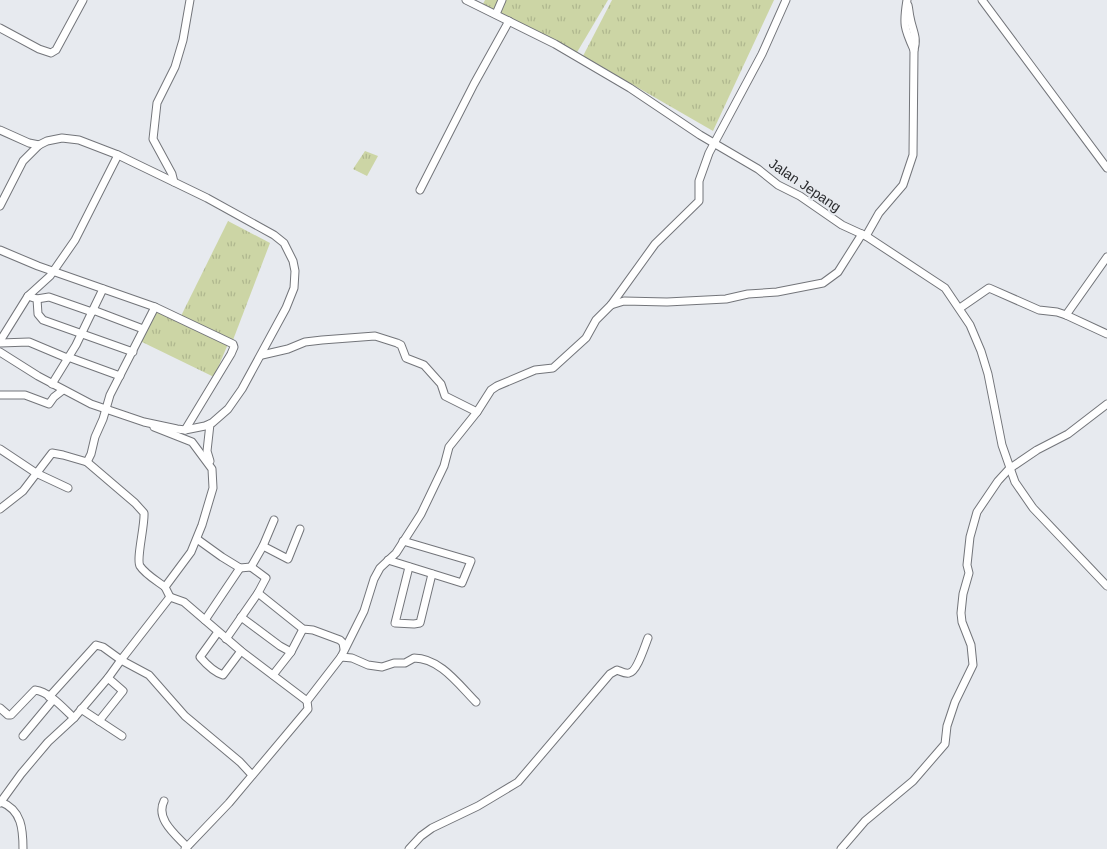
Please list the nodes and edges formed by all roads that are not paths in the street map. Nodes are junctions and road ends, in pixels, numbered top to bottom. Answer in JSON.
{"nodes":[{"id":1,"x":83,"y":0,"type":"edge"},
{"id":2,"x":190,"y":0,"type":"edge"},
{"id":3,"x":466,"y":0,"type":"edge"},
{"id":4,"x":502,"y":0,"type":"edge"},
{"id":5,"x":786,"y":0,"type":"edge"},
{"id":6,"x":982,"y":0,"type":"edge"},
{"id":7,"x":907,"y":1,"type":"edge"},
{"id":8,"x":496,"y":14,"type":"junction"},
{"id":9,"x":509,"y":21,"type":"junction"},
{"id":10,"x":0,"y":28,"type":"edge"},
{"id":11,"x":0,"y":130,"type":"edge"},
{"id":12,"x":715,"y":144,"type":"junction"},
{"id":13,"x":39,"y":145,"type":"junction"},
{"id":14,"x":118,"y":155,"type":"junction"},
{"id":15,"x":1107,"y":168,"type":"edge"},
{"id":16,"x":174,"y":182,"type":"junction"},
{"id":17,"x":420,"y":190,"type":"dead end"},
{"id":18,"x":0,"y":206,"type":"edge"},
{"id":19,"x":864,"y":235,"type":"junction"},
{"id":20,"x":0,"y":250,"type":"edge"},
{"id":21,"x":1107,"y":258,"type":"edge"},
{"id":22,"x":54,"y":271,"type":"junction"},
{"id":23,"x":103,"y":289,"type":"junction"},
{"id":24,"x":28,"y":296,"type":"junction"},
{"id":25,"x":37,"y":299,"type":"junction"},
{"id":26,"x":611,"y":305,"type":"junction"},
{"id":27,"x":155,"y":307,"type":"junction"},
{"id":28,"x":960,"y":308,"type":"junction"},
{"id":29,"x":92,"y":311,"type":"junction"},
{"id":30,"x":1066,"y":315,"type":"junction"},
{"id":31,"x":143,"y":329,"type":"junction"},
{"id":32,"x":81,"y":334,"type":"junction"},
{"id":33,"x":1107,"y":334,"type":"edge"},
{"id":34,"x":0,"y":342,"type":"edge"},
{"id":35,"x":0,"y":352,"type":"edge"},
{"id":36,"x":133,"y":352,"type":"junction"},
{"id":37,"x":262,"y":355,"type":"junction"},
{"id":38,"x":68,"y":358,"type":"junction"},
{"id":39,"x":120,"y":376,"type":"junction"},
{"id":40,"x":52,"y":384,"type":"junction"},
{"id":41,"x":63,"y":390,"type":"junction"},
{"id":42,"x":0,"y":395,"type":"edge"},
{"id":43,"x":1107,"y":404,"type":"edge"},
{"id":44,"x":106,"y":409,"type":"junction"},
{"id":45,"x":477,"y":412,"type":"junction"},
{"id":46,"x":144,"y":422,"type":"junction"},
{"id":47,"x":210,"y":424,"type":"junction"},
{"id":48,"x":185,"y":430,"type":"junction"},
{"id":49,"x":0,"y":449,"type":"edge"},
{"id":50,"x":87,"y":462,"type":"junction"},
{"id":51,"x":212,"y":469,"type":"junction"},
{"id":52,"x":1010,"y":469,"type":"junction"},
{"id":53,"x":36,"y":473,"type":"junction"},
{"id":54,"x":68,"y":488,"type":"dead end"},
{"id":55,"x":0,"y":509,"type":"edge"},
{"id":56,"x":274,"y":520,"type":"dead end"},
{"id":57,"x":300,"y":529,"type":"dead end"},
{"id":58,"x":197,"y":539,"type":"junction"},
{"id":59,"x":403,"y":541,"type":"junction"},
{"id":60,"x":263,"y":546,"type":"junction"},
{"id":61,"x":388,"y":560,"type":"junction"},
{"id":62,"x":251,"y":567,"type":"junction"},
{"id":63,"x":410,"y":567,"type":"junction"},
{"id":64,"x":240,"y":568,"type":"junction"},
{"id":65,"x":432,"y":574,"type":"junction"},
{"id":66,"x":1107,"y":586,"type":"edge"},
{"id":67,"x":165,"y":587,"type":"junction"},
{"id":68,"x":258,"y":593,"type":"junction"},
{"id":69,"x":170,"y":597,"type":"junction"},
{"id":70,"x":241,"y":617,"type":"junction"},
{"id":71,"x":205,"y":620,"type":"junction"},
{"id":72,"x":303,"y":630,"type":"junction"},
{"id":73,"x":218,"y":632,"type":"junction"},
{"id":74,"x":226,"y":638,"type":"junction"},
{"id":75,"x":648,"y":638,"type":"dead end"},
{"id":76,"x":344,"y":649,"type":"junction"},
{"id":77,"x":241,"y":651,"type":"junction"},
{"id":78,"x":291,"y":652,"type":"junction"},
{"id":79,"x":341,"y":657,"type":"junction"},
{"id":80,"x":121,"y":660,"type":"junction"},
{"id":81,"x":273,"y":675,"type":"junction"},
{"id":82,"x":108,"y":678,"type":"junction"},
{"id":83,"x":51,"y":698,"type":"junction"},
{"id":84,"x":307,"y":702,"type":"junction"},
{"id":85,"x":476,"y":702,"type":"dead end"},
{"id":86,"x":0,"y":708,"type":"edge"},
{"id":87,"x":81,"y":709,"type":"junction"},
{"id":88,"x":74,"y":718,"type":"junction"},
{"id":89,"x":98,"y":721,"type":"junction"},
{"id":90,"x":23,"y":736,"type":"dead end"},
{"id":91,"x":122,"y":736,"type":"dead end"},
{"id":92,"x":252,"y":775,"type":"junction"},
{"id":93,"x":164,"y":801,"type":"dead end"},
{"id":94,"x":0,"y":803,"type":"edge"},
{"id":95,"x":186,"y":848,"type":"edge"},
{"id":96,"x":23,"y":849,"type":"edge"},
{"id":97,"x":409,"y":849,"type":"edge"},
{"id":98,"x":841,"y":849,"type":"edge"}],
"edges":[{"from":1,"to":10,"type":"street"},
{"from":2,"to":16,"type":"street"},
{"from":3,"to":8,"type":"street","name":"Jalan Jepang"},
{"from":4,"to":8,"type":"street"},
{"from":5,"to":12,"type":"street"},
{"from":6,"to":15,"type":"street"},
{"from":7,"to":19,"type":"street"},
{"from":8,"to":9,"type":"street","name":"Jalan Jepang"},
{"from":9,"to":12,"type":"street","name":"Jalan Jepang"},
{"from":9,"to":17,"type":"street"},
{"from":11,"to":13,"type":"street"},
{"from":12,"to":19,"type":"street","name":"Jalan Jepang"},
{"from":12,"to":26,"type":"street"},
{"from":13,"to":14,"type":"street"},
{"from":13,"to":18,"type":"street"},
{"from":14,"to":16,"type":"street"},
{"from":14,"to":22,"type":"street"},
{"from":16,"to":37,"type":"street"},
{"from":19,"to":26,"type":"street"},
{"from":19,"to":28,"type":"street","name":"Jalan Jepang"},
{"from":20,"to":22,"type":"street"},
{"from":21,"to":30,"type":"street"},
{"from":22,"to":23,"type":"street"},
{"from":22,"to":24,"type":"street"},
{"from":23,"to":27,"type":"street"},
{"from":23,"to":29,"type":"street"},
{"from":24,"to":25,"type":"street"},
{"from":24,"to":34,"type":"street"},
{"from":25,"to":29,"type":"street"},
{"from":25,"to":32,"type":"street"},
{"from":26,"to":45,"type":"street"},
{"from":27,"to":31,"type":"street"},
{"from":27,"to":48,"type":"street"},
{"from":28,"to":30,"type":"street"},
{"from":28,"to":52,"type":"street","name":"Jalan Jepang"},
{"from":29,"to":31,"type":"street"},
{"from":29,"to":32,"type":"street"},
{"from":30,"to":33,"type":"street"},
{"from":31,"to":36,"type":"street"},
{"from":32,"to":36,"type":"street"},
{"from":32,"to":38,"type":"street"},
{"from":34,"to":38,"type":"street"},
{"from":35,"to":40,"type":"street"},
{"from":36,"to":39,"type":"street"},
{"from":37,"to":45,"type":"street"},
{"from":37,"to":47,"type":"street"},
{"from":38,"to":39,"type":"street"},
{"from":38,"to":40,"type":"street"},
{"from":39,"to":44,"type":"street"},
{"from":40,"to":41,"type":"street"},
{"from":41,"to":42,"type":"street"},
{"from":41,"to":44,"type":"street"},
{"from":43,"to":52,"type":"street"},
{"from":44,"to":46,"type":"street"},
{"from":44,"to":50,"type":"street"},
{"from":45,"to":59,"type":"street"},
{"from":46,"to":48,"type":"street"},
{"from":46,"to":51,"type":"street"},
{"from":47,"to":48,"type":"street"},
{"from":47,"to":51,"type":"street"},
{"from":49,"to":53,"type":"street"},
{"from":50,"to":53,"type":"street"},
{"from":50,"to":67,"type":"street"},
{"from":51,"to":58,"type":"street"},
{"from":52,"to":66,"type":"street","name":"Jalan Jepang"},
{"from":52,"to":98,"type":"street"},
{"from":53,"to":54,"type":"street"},
{"from":53,"to":55,"type":"street"},
{"from":56,"to":60,"type":"street"},
{"from":57,"to":60,"type":"street"},
{"from":58,"to":64,"type":"street"},
{"from":58,"to":67,"type":"street"},
{"from":59,"to":61,"type":"street"},
{"from":59,"to":65,"type":"street"},
{"from":60,"to":62,"type":"street"},
{"from":61,"to":63,"type":"street"},
{"from":61,"to":76,"type":"street"},
{"from":62,"to":64,"type":"street"},
{"from":62,"to":68,"type":"street"},
{"from":63,"to":65,"type":"street"},
{"from":63,"to":65,"type":"street"},
{"from":64,"to":71,"type":"street"},
{"from":67,"to":69,"type":"street"},
{"from":68,"to":70,"type":"street"},
{"from":68,"to":72,"type":"street"},
{"from":69,"to":71,"type":"street"},
{"from":69,"to":80,"type":"street"},
{"from":70,"to":74,"type":"street"},
{"from":70,"to":78,"type":"street"},
{"from":71,"to":73,"type":"street"},
{"from":72,"to":76,"type":"street"},
{"from":72,"to":78,"type":"street"},
{"from":73,"to":74,"type":"street"},
{"from":73,"to":77,"type":"street"},
{"from":74,"to":77,"type":"street"},
{"from":75,"to":97,"type":"street"},
{"from":76,"to":79,"type":"street"},
{"from":77,"to":81,"type":"street"},
{"from":78,"to":81,"type":"street"},
{"from":79,"to":84,"type":"street"},
{"from":79,"to":85,"type":"street"},
{"from":80,"to":82,"type":"street"},
{"from":80,"to":83,"type":"street"},
{"from":80,"to":92,"type":"street"},
{"from":81,"to":84,"type":"street"},
{"from":82,"to":87,"type":"street"},
{"from":82,"to":89,"type":"street"},
{"from":83,"to":86,"type":"street"},
{"from":83,"to":88,"type":"street"},
{"from":83,"to":90,"type":"street"},
{"from":84,"to":92,"type":"street"},
{"from":87,"to":88,"type":"street"},
{"from":87,"to":89,"type":"street"},
{"from":88,"to":94,"type":"street"},
{"from":89,"to":91,"type":"street"},
{"from":92,"to":95,"type":"street"},
{"from":93,"to":95,"type":"street"},
{"from":94,"to":96,"type":"street"}]}
